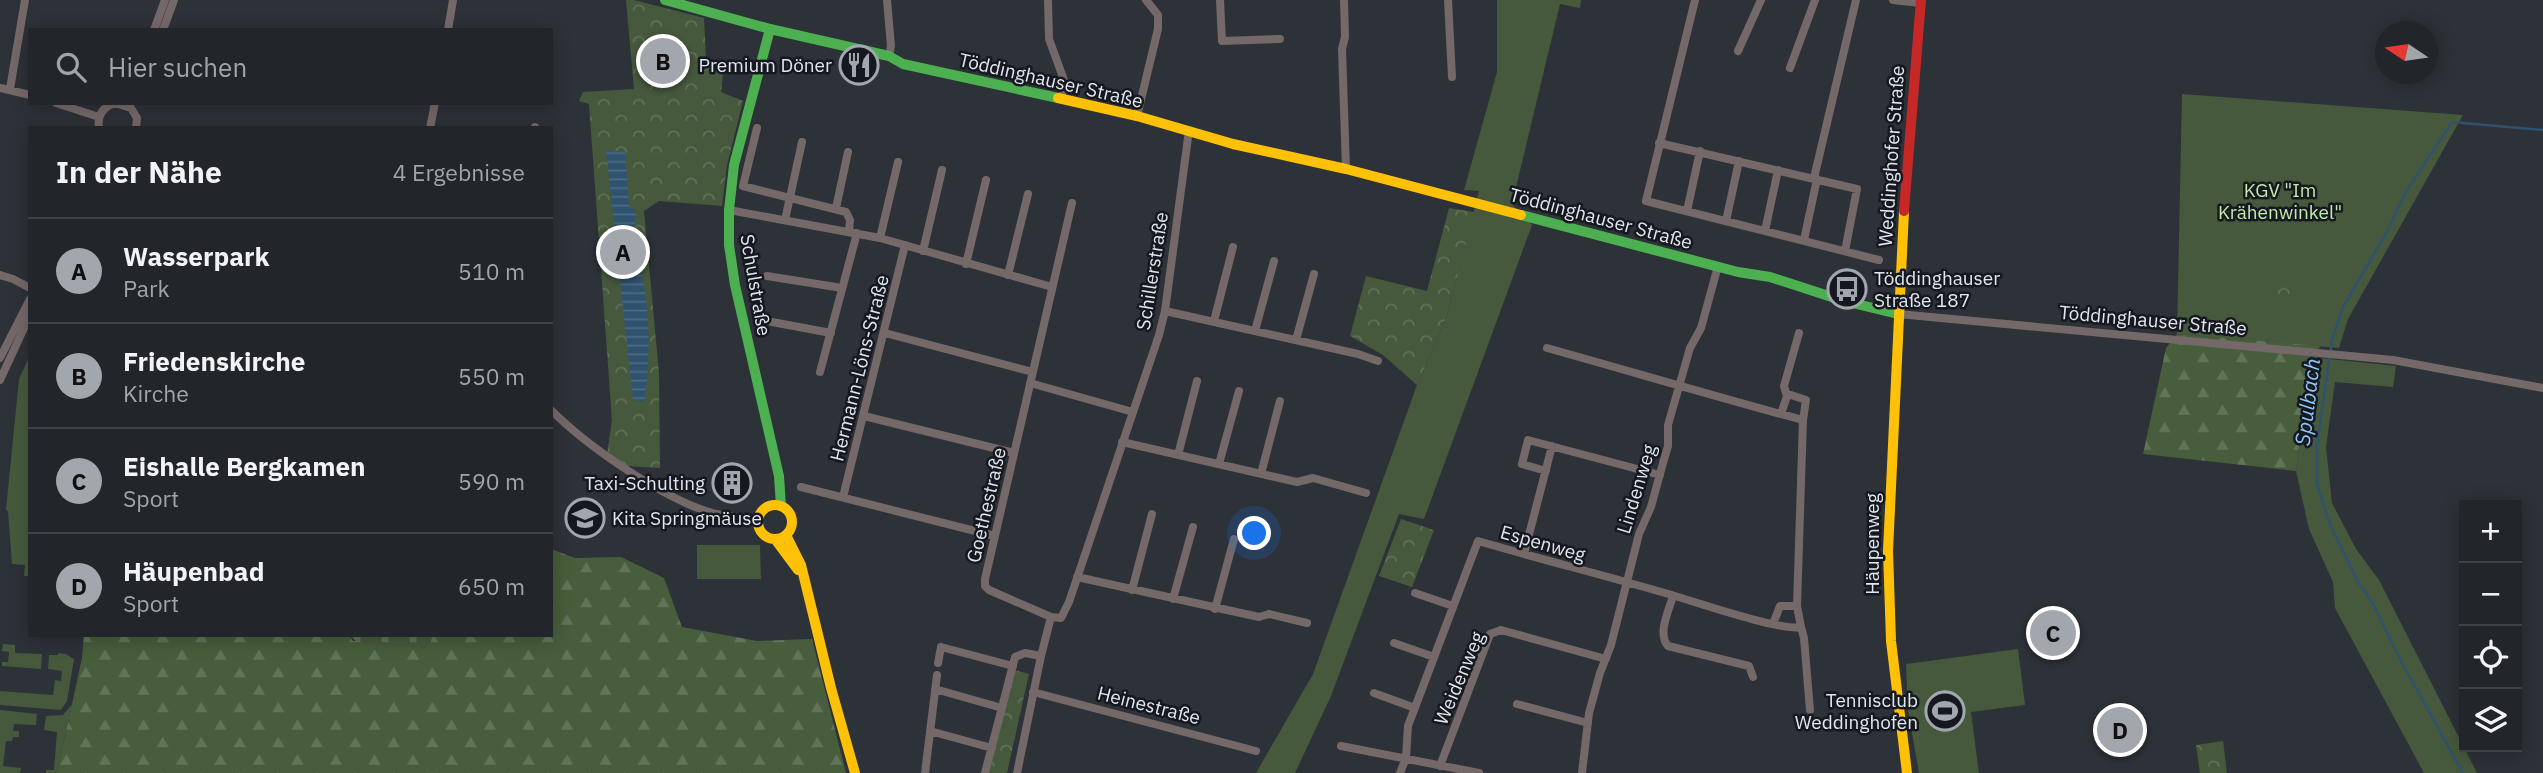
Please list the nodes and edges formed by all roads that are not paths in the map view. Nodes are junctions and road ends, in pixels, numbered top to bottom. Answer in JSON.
{"nodes":[{"id":1,"x":24,"y":0,"type":"edge"},
{"id":2,"x":164,"y":0,"type":"edge"},
{"id":3,"x":174,"y":0,"type":"edge"},
{"id":4,"x":453,"y":0,"type":"edge"},
{"id":5,"x":665,"y":0,"type":"edge"},
{"id":6,"x":887,"y":0,"type":"edge"},
{"id":7,"x":1048,"y":0,"type":"edge"},
{"id":8,"x":1146,"y":0,"type":"edge"},
{"id":9,"x":1220,"y":0,"type":"edge"},
{"id":10,"x":1344,"y":0,"type":"edge"},
{"id":11,"x":1448,"y":0,"type":"edge"},
{"id":12,"x":1695,"y":0,"type":"edge"},
{"id":13,"x":1761,"y":0,"type":"edge"},
{"id":14,"x":1815,"y":0,"type":"edge"},
{"id":15,"x":1856,"y":0,"type":"edge"},
{"id":16,"x":1893,"y":0,"type":"edge"},
{"id":17,"x":1920,"y":1,"type":"edge"},
{"id":18,"x":155,"y":28,"type":"edge"},
{"id":19,"x":164,"y":28,"type":"edge"},
{"id":20,"x":448,"y":28,"type":"edge"},
{"id":21,"x":770,"y":29,"type":"junction"},
{"id":22,"x":1280,"y":39,"type":"dead end"},
{"id":23,"x":1738,"y":51,"type":"dead end"},
{"id":24,"x":889,"y":56,"type":"junction"},
{"id":25,"x":1790,"y":68,"type":"dead end"},
{"id":26,"x":1452,"y":77,"type":"dead end"},
{"id":27,"x":0,"y":88,"type":"edge"},
{"id":28,"x":10,"y":89,"type":"junction"},
{"id":29,"x":28,"y":94,"type":"edge"},
{"id":30,"x":1062,"y":98,"type":"junction"},
{"id":31,"x":61,"y":105,"type":"edge"},
{"id":32,"x":127,"y":105,"type":"edge"},
{"id":33,"x":435,"y":105,"type":"edge"},
{"id":34,"x":1137,"y":116,"type":"junction"},
{"id":35,"x":99,"y":117,"type":"junction"},
{"id":36,"x":99,"y":126,"type":"edge"},
{"id":37,"x":136,"y":126,"type":"edge"},
{"id":38,"x":430,"y":126,"type":"edge"},
{"id":39,"x":757,"y":128,"type":"dead end"},
{"id":40,"x":1189,"y":130,"type":"junction"},
{"id":41,"x":802,"y":142,"type":"dead end"},
{"id":42,"x":1659,"y":143,"type":"junction"},
{"id":43,"x":1700,"y":151,"type":"junction"},
{"id":44,"x":848,"y":152,"type":"dead end"},
{"id":45,"x":1738,"y":161,"type":"junction"},
{"id":46,"x":898,"y":162,"type":"dead end"},
{"id":47,"x":1346,"y":169,"type":"junction"},
{"id":48,"x":942,"y":170,"type":"dead end"},
{"id":49,"x":1778,"y":170,"type":"junction"},
{"id":50,"x":1815,"y":178,"type":"junction"},
{"id":51,"x":986,"y":180,"type":"dead end"},
{"id":52,"x":1028,"y":194,"type":"dead end"},
{"id":53,"x":789,"y":197,"type":"junction"},
{"id":54,"x":1072,"y":203,"type":"dead end"},
{"id":55,"x":836,"y":208,"type":"junction"},
{"id":56,"x":729,"y":210,"type":"junction"},
{"id":57,"x":1687,"y":211,"type":"junction"},
{"id":58,"x":785,"y":220,"type":"junction"},
{"id":59,"x":1726,"y":221,"type":"junction"},
{"id":60,"x":1765,"y":231,"type":"junction"},
{"id":61,"x":853,"y":233,"type":"junction"},
{"id":62,"x":880,"y":238,"type":"junction"},
{"id":63,"x":1804,"y":240,"type":"junction"},
{"id":64,"x":905,"y":245,"type":"junction"},
{"id":65,"x":1233,"y":247,"type":"dead end"},
{"id":66,"x":923,"y":251,"type":"junction"},
{"id":67,"x":1845,"y":251,"type":"junction"},
{"id":68,"x":1879,"y":260,"type":"dead end"},
{"id":69,"x":1274,"y":261,"type":"dead end"},
{"id":70,"x":966,"y":264,"type":"junction"},
{"id":71,"x":1718,"y":266,"type":"junction"},
{"id":72,"x":1314,"y":274,"type":"dead end"},
{"id":73,"x":0,"y":275,"type":"edge"},
{"id":74,"x":1008,"y":275,"type":"junction"},
{"id":75,"x":767,"y":276,"type":"dead end"},
{"id":76,"x":28,"y":287,"type":"edge"},
{"id":77,"x":1052,"y":287,"type":"junction"},
{"id":78,"x":842,"y":288,"type":"junction"},
{"id":79,"x":28,"y":303,"type":"edge"},
{"id":80,"x":1165,"y":311,"type":"junction"},
{"id":81,"x":1898,"y":314,"type":"junction"},
{"id":82,"x":28,"y":319,"type":"edge"},
{"id":83,"x":1214,"y":321,"type":"junction"},
{"id":84,"x":772,"y":322,"type":"dead end"},
{"id":85,"x":1255,"y":331,"type":"junction"},
{"id":86,"x":831,"y":332,"type":"junction"},
{"id":87,"x":885,"y":333,"type":"junction"},
{"id":88,"x":1799,"y":333,"type":"dead end"},
{"id":89,"x":1296,"y":340,"type":"junction"},
{"id":90,"x":1547,"y":348,"type":"dead end"},
{"id":91,"x":0,"y":358,"type":"edge"},
{"id":92,"x":1378,"y":361,"type":"dead end"},
{"id":93,"x":820,"y":372,"type":"dead end"},
{"id":94,"x":1032,"y":372,"type":"junction"},
{"id":95,"x":0,"y":380,"type":"edge"},
{"id":96,"x":1197,"y":381,"type":"dead end"},
{"id":97,"x":1030,"y":383,"type":"junction"},
{"id":98,"x":1679,"y":385,"type":"junction"},
{"id":99,"x":2543,"y":388,"type":"edge"},
{"id":100,"x":1239,"y":390,"type":"dead end"},
{"id":101,"x":1787,"y":396,"type":"junction"},
{"id":102,"x":1280,"y":401,"type":"dead end"},
{"id":103,"x":553,"y":412,"type":"edge"},
{"id":104,"x":1133,"y":412,"type":"junction"},
{"id":105,"x":1781,"y":414,"type":"junction"},
{"id":106,"x":864,"y":416,"type":"junction"},
{"id":107,"x":1803,"y":421,"type":"junction"},
{"id":108,"x":1122,"y":442,"type":"junction"},
{"id":109,"x":1552,"y":446,"type":"junction"},
{"id":110,"x":1014,"y":453,"type":"junction"},
{"id":111,"x":1178,"y":455,"type":"junction"},
{"id":112,"x":1219,"y":464,"type":"junction"},
{"id":113,"x":1546,"y":471,"type":"junction"},
{"id":114,"x":1261,"y":474,"type":"junction"},
{"id":115,"x":1660,"y":475,"type":"junction"},
{"id":116,"x":801,"y":487,"type":"dead end"},
{"id":117,"x":1366,"y":493,"type":"dead end"},
{"id":118,"x":843,"y":497,"type":"junction"},
{"id":119,"x":781,"y":506,"type":"junction"},
{"id":120,"x":1152,"y":514,"type":"dead end"},
{"id":121,"x":759,"y":519,"type":"junction"},
{"id":122,"x":1193,"y":527,"type":"dead end"},
{"id":123,"x":995,"y":536,"type":"junction"},
{"id":124,"x":780,"y":537,"type":"junction"},
{"id":125,"x":1234,"y":539,"type":"dead end"},
{"id":126,"x":1524,"y":554,"type":"junction"},
{"id":127,"x":1077,"y":577,"type":"junction"},
{"id":128,"x":1626,"y":582,"type":"junction"},
{"id":129,"x":1132,"y":590,"type":"junction"},
{"id":130,"x":1415,"y":593,"type":"dead end"},
{"id":131,"x":1673,"y":596,"type":"junction"},
{"id":132,"x":1173,"y":599,"type":"junction"},
{"id":133,"x":1452,"y":606,"type":"junction"},
{"id":134,"x":1797,"y":606,"type":"junction"},
{"id":135,"x":1215,"y":609,"type":"junction"},
{"id":136,"x":1051,"y":617,"type":"junction"},
{"id":137,"x":1307,"y":623,"type":"dead end"},
{"id":138,"x":1773,"y":624,"type":"junction"},
{"id":139,"x":1801,"y":627,"type":"junction"},
{"id":140,"x":1394,"y":643,"type":"dead end"},
{"id":141,"x":1041,"y":656,"type":"junction"},
{"id":142,"x":1434,"y":657,"type":"junction"},
{"id":143,"x":1606,"y":659,"type":"junction"},
{"id":144,"x":938,"y":663,"type":"dead end"},
{"id":145,"x":1013,"y":666,"type":"junction"},
{"id":146,"x":937,"y":675,"type":"dead end"},
{"id":147,"x":1753,"y":677,"type":"dead end"},
{"id":148,"x":935,"y":689,"type":"junction"},
{"id":149,"x":1033,"y":692,"type":"junction"},
{"id":150,"x":1374,"y":693,"type":"dead end"},
{"id":151,"x":1517,"y":704,"type":"dead end"},
{"id":152,"x":1002,"y":708,"type":"junction"},
{"id":153,"x":1415,"y":708,"type":"junction"},
{"id":154,"x":1810,"y":710,"type":"dead end"},
{"id":155,"x":1588,"y":723,"type":"junction"},
{"id":156,"x":930,"y":731,"type":"junction"},
{"id":157,"x":1341,"y":746,"type":"dead end"},
{"id":158,"x":992,"y":748,"type":"junction"},
{"id":159,"x":1256,"y":751,"type":"dead end"},
{"id":160,"x":1406,"y":758,"type":"junction"},
{"id":161,"x":1440,"y":765,"type":"junction"},
{"id":162,"x":1457,"y":771,"type":"edge"},
{"id":163,"x":855,"y":773,"type":"edge"},
{"id":164,"x":925,"y":773,"type":"edge"},
{"id":165,"x":985,"y":773,"type":"edge"},
{"id":166,"x":1017,"y":773,"type":"edge"},
{"id":167,"x":1400,"y":773,"type":"edge"},
{"id":168,"x":1479,"y":773,"type":"edge"},
{"id":169,"x":1582,"y":773,"type":"edge"},
{"id":170,"x":1907,"y":773,"type":"edge"}],
"edges":[{"from":1,"to":28,"type":"street"},
{"from":2,"to":18,"type":"street"},
{"from":3,"to":19,"type":"street"},
{"from":4,"to":20,"type":"street"},
{"from":5,"to":21,"type":"street","name":"Töddinghauser Straße"},
{"from":6,"to":24,"type":"street"},
{"from":7,"to":30,"type":"street"},
{"from":8,"to":34,"type":"street"},
{"from":9,"to":22,"type":"street"},
{"from":10,"to":47,"type":"street"},
{"from":11,"to":26,"type":"street"},
{"from":12,"to":42,"type":"street"},
{"from":13,"to":23,"type":"street"},
{"from":14,"to":25,"type":"street"},
{"from":15,"to":50,"type":"street"},
{"from":16,"to":17,"type":"street"},
{"from":17,"to":81,"type":"street","name":"Weddinghofer Straße"},
{"from":21,"to":24,"type":"street","name":"Töddinghauser Straße"},
{"from":21,"to":56,"type":"street","name":"Schulstraße"},
{"from":24,"to":30,"type":"street","name":"Töddinghauser Straße"},
{"from":27,"to":28,"type":"street"},
{"from":28,"to":29,"type":"street"},
{"from":30,"to":34,"type":"street","name":"Töddinghauser Straße"},
{"from":31,"to":35,"type":"street"},
{"from":32,"to":35,"type":"street"},
{"from":32,"to":37,"type":"street"},
{"from":33,"to":38,"type":"street"},
{"from":34,"to":40,"type":"street","name":"Töddinghauser Straße"},
{"from":35,"to":36,"type":"street"},
{"from":39,"to":53,"type":"street"},
{"from":40,"to":47,"type":"street","name":"Töddinghauser Straße"},
{"from":40,"to":80,"type":"street","name":"Schillerstraße"},
{"from":41,"to":53,"type":"street"},
{"from":42,"to":43,"type":"street"},
{"from":42,"to":57,"type":"street"},
{"from":43,"to":45,"type":"street"},
{"from":43,"to":57,"type":"street"},
{"from":44,"to":55,"type":"street"},
{"from":45,"to":49,"type":"street"},
{"from":45,"to":59,"type":"street"},
{"from":46,"to":62,"type":"street"},
{"from":47,"to":71,"type":"street","name":"Töddinghauser Straße"},
{"from":48,"to":66,"type":"street"},
{"from":49,"to":50,"type":"street"},
{"from":49,"to":60,"type":"street"},
{"from":50,"to":63,"type":"street"},
{"from":50,"to":67,"type":"street"},
{"from":51,"to":70,"type":"street"},
{"from":52,"to":74,"type":"street"},
{"from":53,"to":55,"type":"street"},
{"from":53,"to":58,"type":"street"},
{"from":54,"to":77,"type":"street","name":"Goethestraße"},
{"from":55,"to":61,"type":"street"},
{"from":56,"to":58,"type":"street"},
{"from":56,"to":119,"type":"street","name":"Schulstraße"},
{"from":57,"to":59,"type":"street"},
{"from":58,"to":61,"type":"street"},
{"from":59,"to":60,"type":"street"},
{"from":60,"to":63,"type":"street"},
{"from":61,"to":62,"type":"street"},
{"from":61,"to":78,"type":"street"},
{"from":62,"to":64,"type":"street"},
{"from":63,"to":67,"type":"street"},
{"from":64,"to":66,"type":"street"},
{"from":64,"to":87,"type":"street","name":"Hermann-Löns-Straße"},
{"from":65,"to":83,"type":"street"},
{"from":66,"to":70,"type":"street"},
{"from":67,"to":68,"type":"street"},
{"from":69,"to":85,"type":"street"},
{"from":70,"to":74,"type":"street"},
{"from":71,"to":81,"type":"street","name":"Töddinghauser Straße"},
{"from":71,"to":98,"type":"street","name":"Lindenweg"},
{"from":72,"to":89,"type":"street"},
{"from":73,"to":76,"type":"street"},
{"from":74,"to":77,"type":"street"},
{"from":75,"to":78,"type":"street"},
{"from":77,"to":94,"type":"street","name":"Goethestraße"},
{"from":78,"to":86,"type":"street"},
{"from":79,"to":91,"type":"street"},
{"from":80,"to":83,"type":"street"},
{"from":80,"to":104,"type":"street","name":"Schillerstraße"},
{"from":81,"to":99,"type":"street","name":"Töddinghauser Straße"},
{"from":81,"to":170,"type":"street","name":"Häupenweg"},
{"from":82,"to":95,"type":"street"},
{"from":83,"to":85,"type":"street"},
{"from":84,"to":86,"type":"street"},
{"from":85,"to":89,"type":"street"},
{"from":86,"to":93,"type":"street"},
{"from":87,"to":94,"type":"street"},
{"from":87,"to":106,"type":"street","name":"Hermann-Löns-Straße"},
{"from":88,"to":101,"type":"street"},
{"from":89,"to":92,"type":"street"},
{"from":90,"to":98,"type":"street"},
{"from":94,"to":97,"type":"street","name":"Goethestraße"},
{"from":96,"to":111,"type":"street"},
{"from":97,"to":104,"type":"street"},
{"from":97,"to":110,"type":"street","name":"Goethestraße"},
{"from":98,"to":105,"type":"street"},
{"from":98,"to":115,"type":"street","name":"Lindenweg"},
{"from":100,"to":112,"type":"street"},
{"from":101,"to":105,"type":"street"},
{"from":101,"to":107,"type":"street"},
{"from":102,"to":114,"type":"street"},
{"from":103,"to":121,"type":"street"},
{"from":104,"to":108,"type":"street","name":"Schillerstraße"},
{"from":105,"to":107,"type":"street"},
{"from":106,"to":110,"type":"street"},
{"from":106,"to":118,"type":"street","name":"Hermann-Löns-Straße"},
{"from":107,"to":134,"type":"street"},
{"from":108,"to":111,"type":"street"},
{"from":108,"to":127,"type":"street","name":"Schillerstraße"},
{"from":109,"to":113,"type":"street"},
{"from":109,"to":113,"type":"street"},
{"from":109,"to":115,"type":"street"},
{"from":110,"to":123,"type":"street","name":"Goethestraße"},
{"from":111,"to":112,"type":"street"},
{"from":112,"to":114,"type":"street"},
{"from":113,"to":126,"type":"street"},
{"from":114,"to":117,"type":"street"},
{"from":115,"to":128,"type":"street","name":"Lindenweg"},
{"from":116,"to":118,"type":"street"},
{"from":118,"to":123,"type":"street"},
{"from":119,"to":121,"type":"street"},
{"from":119,"to":124,"type":"street"},
{"from":120,"to":129,"type":"street"},
{"from":121,"to":124,"type":"street"},
{"from":122,"to":132,"type":"street"},
{"from":123,"to":136,"type":"street","name":"Goethestraße"},
{"from":124,"to":163,"type":"street"},
{"from":125,"to":135,"type":"street"},
{"from":126,"to":128,"type":"street","name":"Espenweg"},
{"from":126,"to":133,"type":"street","name":"Espenweg"},
{"from":127,"to":129,"type":"street"},
{"from":127,"to":136,"type":"street","name":"Schillerstraße"},
{"from":128,"to":131,"type":"street","name":"Espenweg"},
{"from":128,"to":143,"type":"street","name":"Lindenweg"},
{"from":129,"to":132,"type":"street"},
{"from":130,"to":133,"type":"street"},
{"from":131,"to":138,"type":"street","name":"Espenweg"},
{"from":131,"to":147,"type":"street"},
{"from":132,"to":135,"type":"street"},
{"from":133,"to":142,"type":"street","name":"Espenweg"},
{"from":134,"to":138,"type":"street"},
{"from":134,"to":139,"type":"street"},
{"from":135,"to":137,"type":"street"},
{"from":136,"to":141,"type":"street"},
{"from":138,"to":139,"type":"street","name":"Espenweg"},
{"from":139,"to":154,"type":"street"},
{"from":140,"to":142,"type":"street"},
{"from":141,"to":145,"type":"street"},
{"from":141,"to":149,"type":"street"},
{"from":142,"to":153,"type":"street","name":"Espenweg"},
{"from":143,"to":155,"type":"street","name":"Lindenweg"},
{"from":143,"to":161,"type":"street","name":"Weidenweg"},
{"from":144,"to":145,"type":"street"},
{"from":145,"to":152,"type":"street"},
{"from":146,"to":148,"type":"street"},
{"from":148,"to":152,"type":"street"},
{"from":148,"to":156,"type":"street"},
{"from":149,"to":159,"type":"street","name":"Heinestraße"},
{"from":149,"to":166,"type":"street"},
{"from":150,"to":153,"type":"street"},
{"from":151,"to":155,"type":"street"},
{"from":152,"to":158,"type":"street"},
{"from":153,"to":160,"type":"street","name":"Espenweg"},
{"from":155,"to":169,"type":"street","name":"Lindenweg"},
{"from":156,"to":158,"type":"street"},
{"from":156,"to":164,"type":"street"},
{"from":157,"to":160,"type":"street"},
{"from":158,"to":165,"type":"street"},
{"from":160,"to":161,"type":"street"},
{"from":160,"to":167,"type":"street","name":"Espenweg"},
{"from":161,"to":162,"type":"street"},
{"from":162,"to":168,"type":"street"}]}
